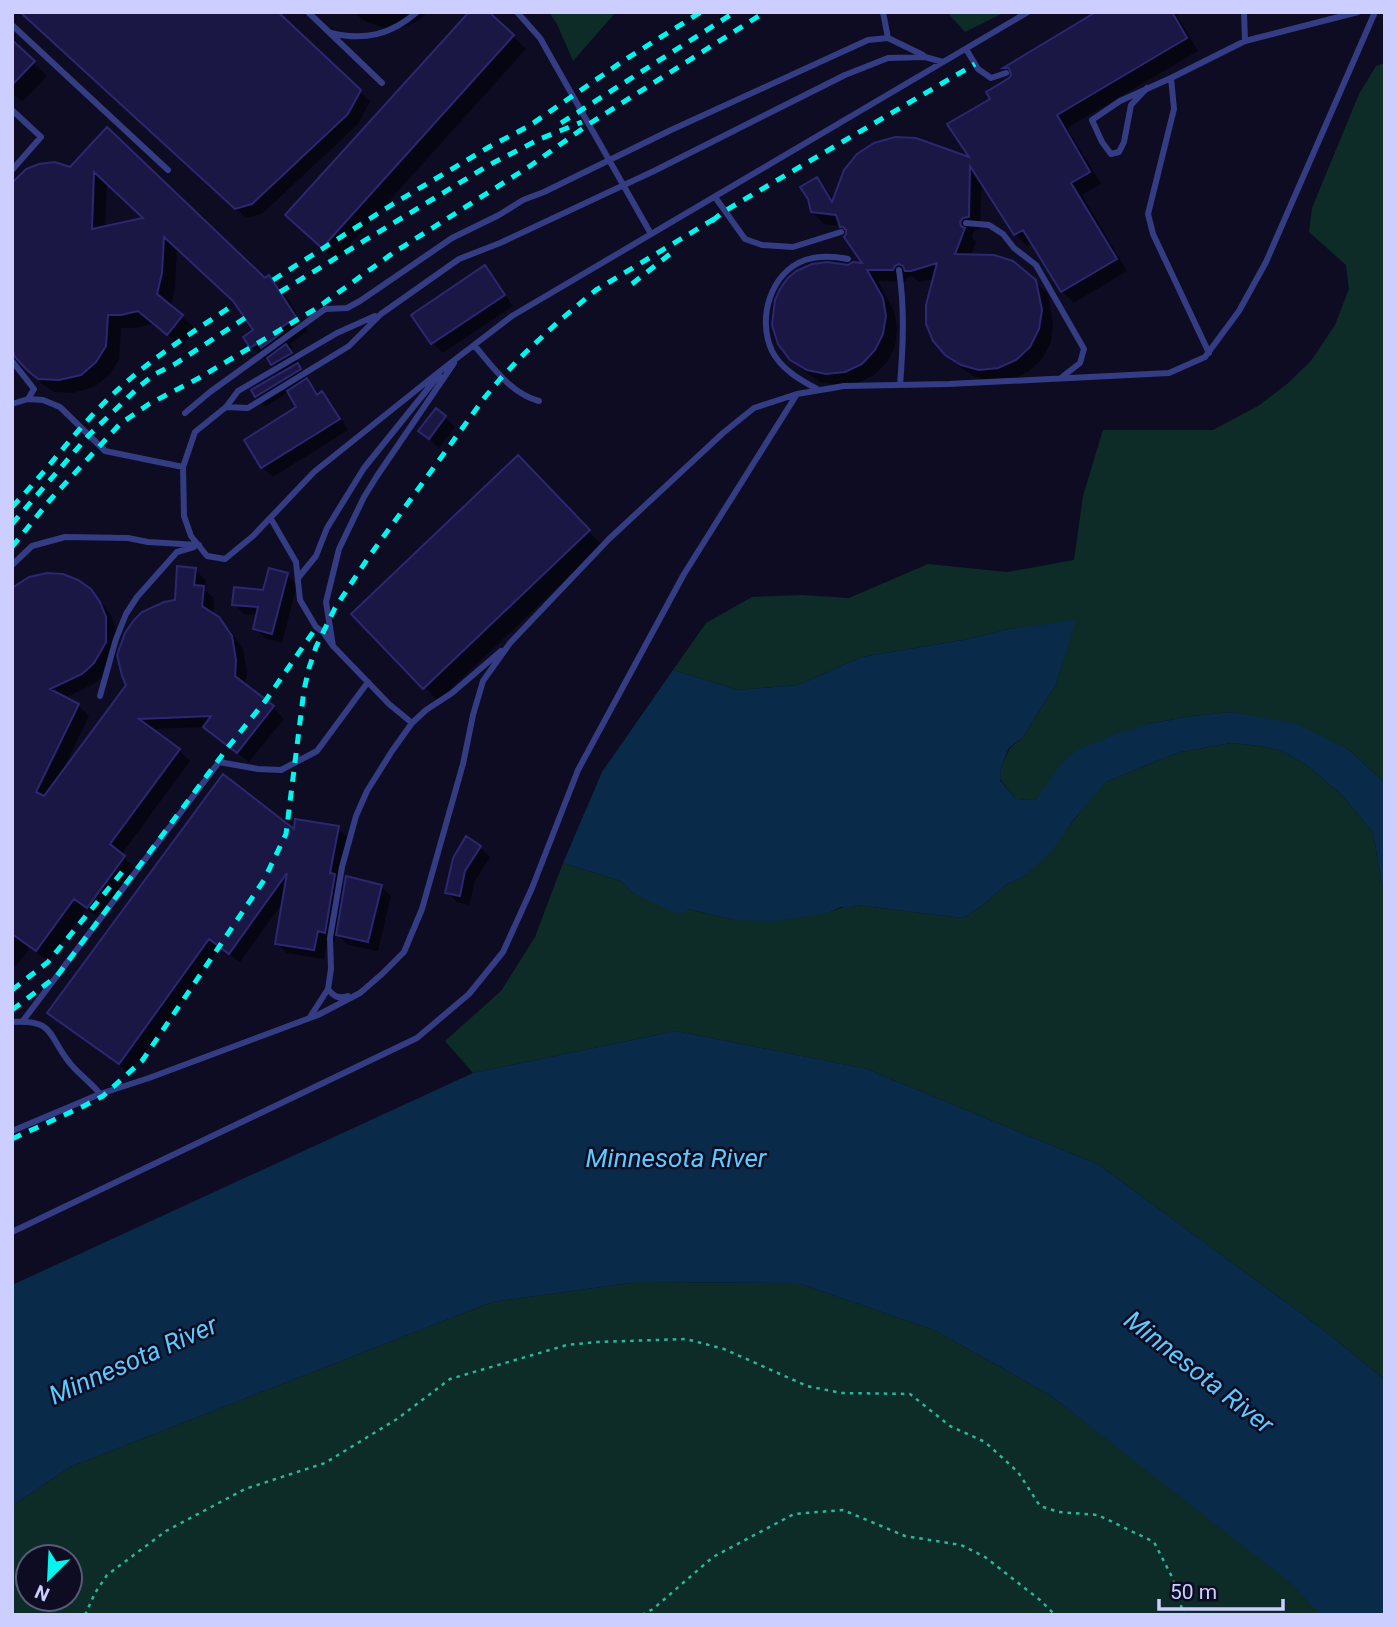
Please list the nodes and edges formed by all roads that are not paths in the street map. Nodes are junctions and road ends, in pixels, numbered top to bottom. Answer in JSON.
{"nodes":[{"id":1,"x":308,"y":12,"type":"edge"},
{"id":2,"x":417,"y":12,"type":"edge"},
{"id":3,"x":517,"y":12,"type":"edge"},
{"id":4,"x":883,"y":12,"type":"edge"},
{"id":5,"x":1028,"y":12,"type":"edge"},
{"id":6,"x":1244,"y":12,"type":"edge"},
{"id":7,"x":1357,"y":12,"type":"edge"},
{"id":8,"x":1375,"y":12,"type":"edge"},
{"id":9,"x":12,"y":25,"type":"edge"},
{"id":10,"x":329,"y":33,"type":"junction"},
{"id":11,"x":888,"y":38,"type":"junction"},
{"id":12,"x":1245,"y":41,"type":"junction"},
{"id":13,"x":967,"y":48,"type":"junction"},
{"id":14,"x":928,"y":58,"type":"junction"},
{"id":15,"x":943,"y":62,"type":"junction"},
{"id":16,"x":1006,"y":73,"type":"dead end"},
{"id":17,"x":1171,"y":78,"type":"junction"},
{"id":18,"x":382,"y":83,"type":"dead end"},
{"id":19,"x":1147,"y":89,"type":"junction"},
{"id":20,"x":12,"y":110,"type":"edge"},
{"id":21,"x":609,"y":160,"type":"junction"},
{"id":22,"x":12,"y":170,"type":"edge"},
{"id":23,"x":167,"y":170,"type":"dead end"},
{"id":24,"x":623,"y":185,"type":"junction"},
{"id":25,"x":715,"y":197,"type":"junction"},
{"id":26,"x":967,"y":223,"type":"dead end"},
{"id":27,"x":841,"y":232,"type":"dead end"},
{"id":28,"x":650,"y":234,"type":"junction"},
{"id":29,"x":848,"y":259,"type":"dead end"},
{"id":30,"x":899,"y":270,"type":"dead end"},
{"id":31,"x":381,"y":314,"type":"junction"},
{"id":32,"x":474,"y":345,"type":"junction"},
{"id":33,"x":1209,"y":353,"type":"junction"},
{"id":34,"x":459,"y":356,"type":"junction"},
{"id":35,"x":12,"y":360,"type":"edge"},
{"id":36,"x":447,"y":366,"type":"junction"},
{"id":37,"x":1062,"y":378,"type":"junction"},
{"id":38,"x":901,"y":385,"type":"junction"},
{"id":39,"x":819,"y":390,"type":"junction"},
{"id":40,"x":797,"y":394,"type":"junction"},
{"id":41,"x":28,"y":399,"type":"junction"},
{"id":42,"x":539,"y":401,"type":"dead end"},
{"id":43,"x":12,"y":404,"type":"edge"},
{"id":44,"x":226,"y":407,"type":"junction"},
{"id":45,"x":185,"y":413,"type":"dead end"},
{"id":46,"x":183,"y":467,"type":"junction"},
{"id":47,"x":271,"y":519,"type":"junction"},
{"id":48,"x":199,"y":545,"type":"junction"},
{"id":49,"x":12,"y":565,"type":"edge"},
{"id":50,"x":298,"y":578,"type":"junction"},
{"id":51,"x":510,"y":643,"type":"junction"},
{"id":52,"x":333,"y":646,"type":"junction"},
{"id":53,"x":368,"y":682,"type":"junction"},
{"id":54,"x":100,"y":696,"type":"dead end"},
{"id":55,"x":412,"y":723,"type":"junction"},
{"id":56,"x":328,"y":989,"type":"junction"},
{"id":57,"x":360,"y":993,"type":"junction"},
{"id":58,"x":308,"y":1019,"type":"junction"},
{"id":59,"x":12,"y":1022,"type":"edge"},
{"id":60,"x":22,"y":1022,"type":"junction"},
{"id":61,"x":100,"y":1094,"type":"junction"},
{"id":62,"x":13,"y":1129,"type":"edge"},
{"id":63,"x":12,"y":1231,"type":"edge"}],
"edges":[{"from":1,"to":10,"type":"lane"},
{"from":2,"to":10,"type":"lane"},
{"from":3,"to":21,"type":"lane"},
{"from":4,"to":11,"type":"lane"},
{"from":5,"to":13,"type":"lane"},
{"from":6,"to":12,"type":"lane"},
{"from":7,"to":12,"type":"lane"},
{"from":8,"to":33,"type":"lane"},
{"from":9,"to":23,"type":"lane"},
{"from":10,"to":18,"type":"lane"},
{"from":11,"to":14,"type":"lane"},
{"from":11,"to":21,"type":"lane"},
{"from":12,"to":17,"type":"lane"},
{"from":13,"to":15,"type":"lane"},
{"from":13,"to":16,"type":"lane"},
{"from":14,"to":15,"type":"lane"},
{"from":14,"to":24,"type":"lane"},
{"from":15,"to":25,"type":"lane"},
{"from":17,"to":19,"type":"lane"},
{"from":17,"to":33,"type":"lane"},
{"from":19,"to":19,"type":"lane"},
{"from":20,"to":22,"type":"lane"},
{"from":21,"to":24,"type":"lane"},
{"from":21,"to":45,"type":"lane"},
{"from":24,"to":28,"type":"lane"},
{"from":24,"to":31,"type":"lane"},
{"from":25,"to":27,"type":"lane"},
{"from":25,"to":28,"type":"lane"},
{"from":26,"to":37,"type":"lane"},
{"from":28,"to":32,"type":"lane"},
{"from":29,"to":39,"type":"lane"},
{"from":30,"to":38,"type":"lane"},
{"from":31,"to":44,"type":"lane"},
{"from":31,"to":44,"type":"lane"},
{"from":32,"to":34,"type":"lane"},
{"from":32,"to":42,"type":"lane"},
{"from":33,"to":37,"type":"lane"},
{"from":34,"to":36,"type":"lane"},
{"from":34,"to":52,"type":"lane"},
{"from":35,"to":41,"type":"lane"},
{"from":36,"to":47,"type":"lane"},
{"from":36,"to":50,"type":"lane"},
{"from":37,"to":38,"type":"lane"},
{"from":38,"to":39,"type":"lane"},
{"from":39,"to":40,"type":"lane"},
{"from":40,"to":51,"type":"lane"},
{"from":40,"to":63,"type":"lane"},
{"from":41,"to":43,"type":"lane"},
{"from":41,"to":46,"type":"lane"},
{"from":44,"to":46,"type":"lane"},
{"from":46,"to":48,"type":"lane"},
{"from":47,"to":48,"type":"lane"},
{"from":47,"to":50,"type":"lane"},
{"from":48,"to":49,"type":"lane"},
{"from":48,"to":54,"type":"lane"},
{"from":50,"to":52,"type":"lane"},
{"from":51,"to":55,"type":"lane"},
{"from":51,"to":57,"type":"lane"},
{"from":52,"to":53,"type":"lane"},
{"from":53,"to":55,"type":"lane"},
{"from":53,"to":60,"type":"lane"},
{"from":55,"to":56,"type":"lane"},
{"from":56,"to":57,"type":"lane"},
{"from":56,"to":58,"type":"lane"},
{"from":57,"to":58,"type":"lane"},
{"from":58,"to":61,"type":"lane"},
{"from":59,"to":60,"type":"lane"},
{"from":60,"to":61,"type":"lane"},
{"from":61,"to":62,"type":"lane"}]}
